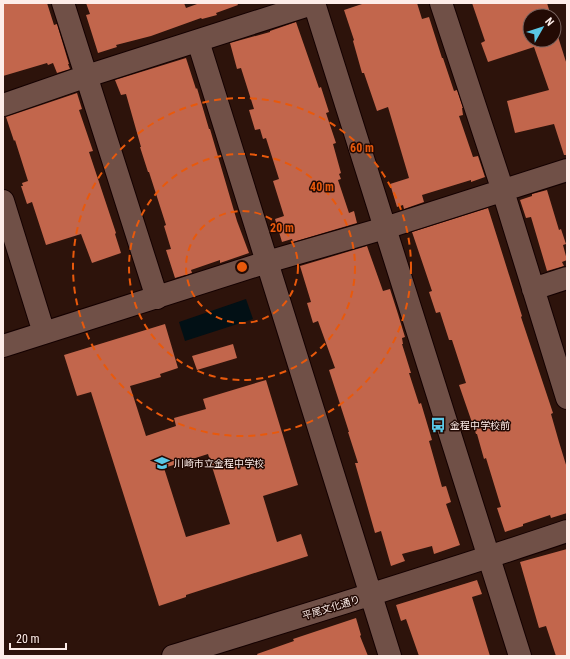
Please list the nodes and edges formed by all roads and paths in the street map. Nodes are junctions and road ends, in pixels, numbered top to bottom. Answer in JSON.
{"nodes":[{"id":1,"x":63,"y":3,"type":"edge"},
{"id":2,"x":314,"y":3,"type":"edge"},
{"id":3,"x":441,"y":3,"type":"edge"},
{"id":4,"x":198,"y":41,"type":"junction"},
{"id":5,"x":87,"y":76,"type":"junction"},
{"id":6,"x":3,"y":105,"type":"edge"},
{"id":7,"x":567,"y":170,"type":"edge"},
{"id":8,"x":503,"y":191,"type":"junction"},
{"id":9,"x":3,"y":200,"type":"edge"},
{"id":10,"x":385,"y":228,"type":"junction"},
{"id":11,"x":267,"y":262,"type":"junction"},
{"id":12,"x":567,"y":278,"type":"edge"},
{"id":13,"x":533,"y":289,"type":"junction"},
{"id":14,"x":157,"y":298,"type":"junction"},
{"id":15,"x":44,"y":333,"type":"junction"},
{"id":16,"x":3,"y":346,"type":"edge"},
{"id":17,"x":567,"y":398,"type":"edge"},
{"id":18,"x":567,"y":531,"type":"edge"},
{"id":19,"x":489,"y":557,"type":"junction"},
{"id":20,"x":371,"y":595,"type":"junction"},
{"id":21,"x":173,"y":656,"type":"edge"},
{"id":22,"x":390,"y":656,"type":"edge"},
{"id":23,"x":520,"y":656,"type":"edge"}],
"edges":[{"from":1,"to":5,"type":"street"},
{"from":2,"to":4,"type":"street"},
{"from":2,"to":10,"type":"street"},
{"from":3,"to":8,"type":"street"},
{"from":4,"to":5,"type":"street"},
{"from":4,"to":11,"type":"street"},
{"from":5,"to":6,"type":"street"},
{"from":5,"to":14,"type":"street"},
{"from":7,"to":8,"type":"street"},
{"from":8,"to":10,"type":"street"},
{"from":8,"to":13,"type":"street"},
{"from":9,"to":15,"type":"street"},
{"from":10,"to":11,"type":"street"},
{"from":10,"to":19,"type":"street"},
{"from":11,"to":14,"type":"street"},
{"from":11,"to":20,"type":"street"},
{"from":12,"to":13,"type":"street"},
{"from":13,"to":17,"type":"street"},
{"from":14,"to":15,"type":"street"},
{"from":15,"to":16,"type":"street"},
{"from":18,"to":19,"type":"street","name":"平尾文化通り"},
{"from":19,"to":20,"type":"street","name":"平尾文化通り"},
{"from":19,"to":23,"type":"street"},
{"from":20,"to":21,"type":"street","name":"平尾文化通り"},
{"from":20,"to":22,"type":"street"}]}
